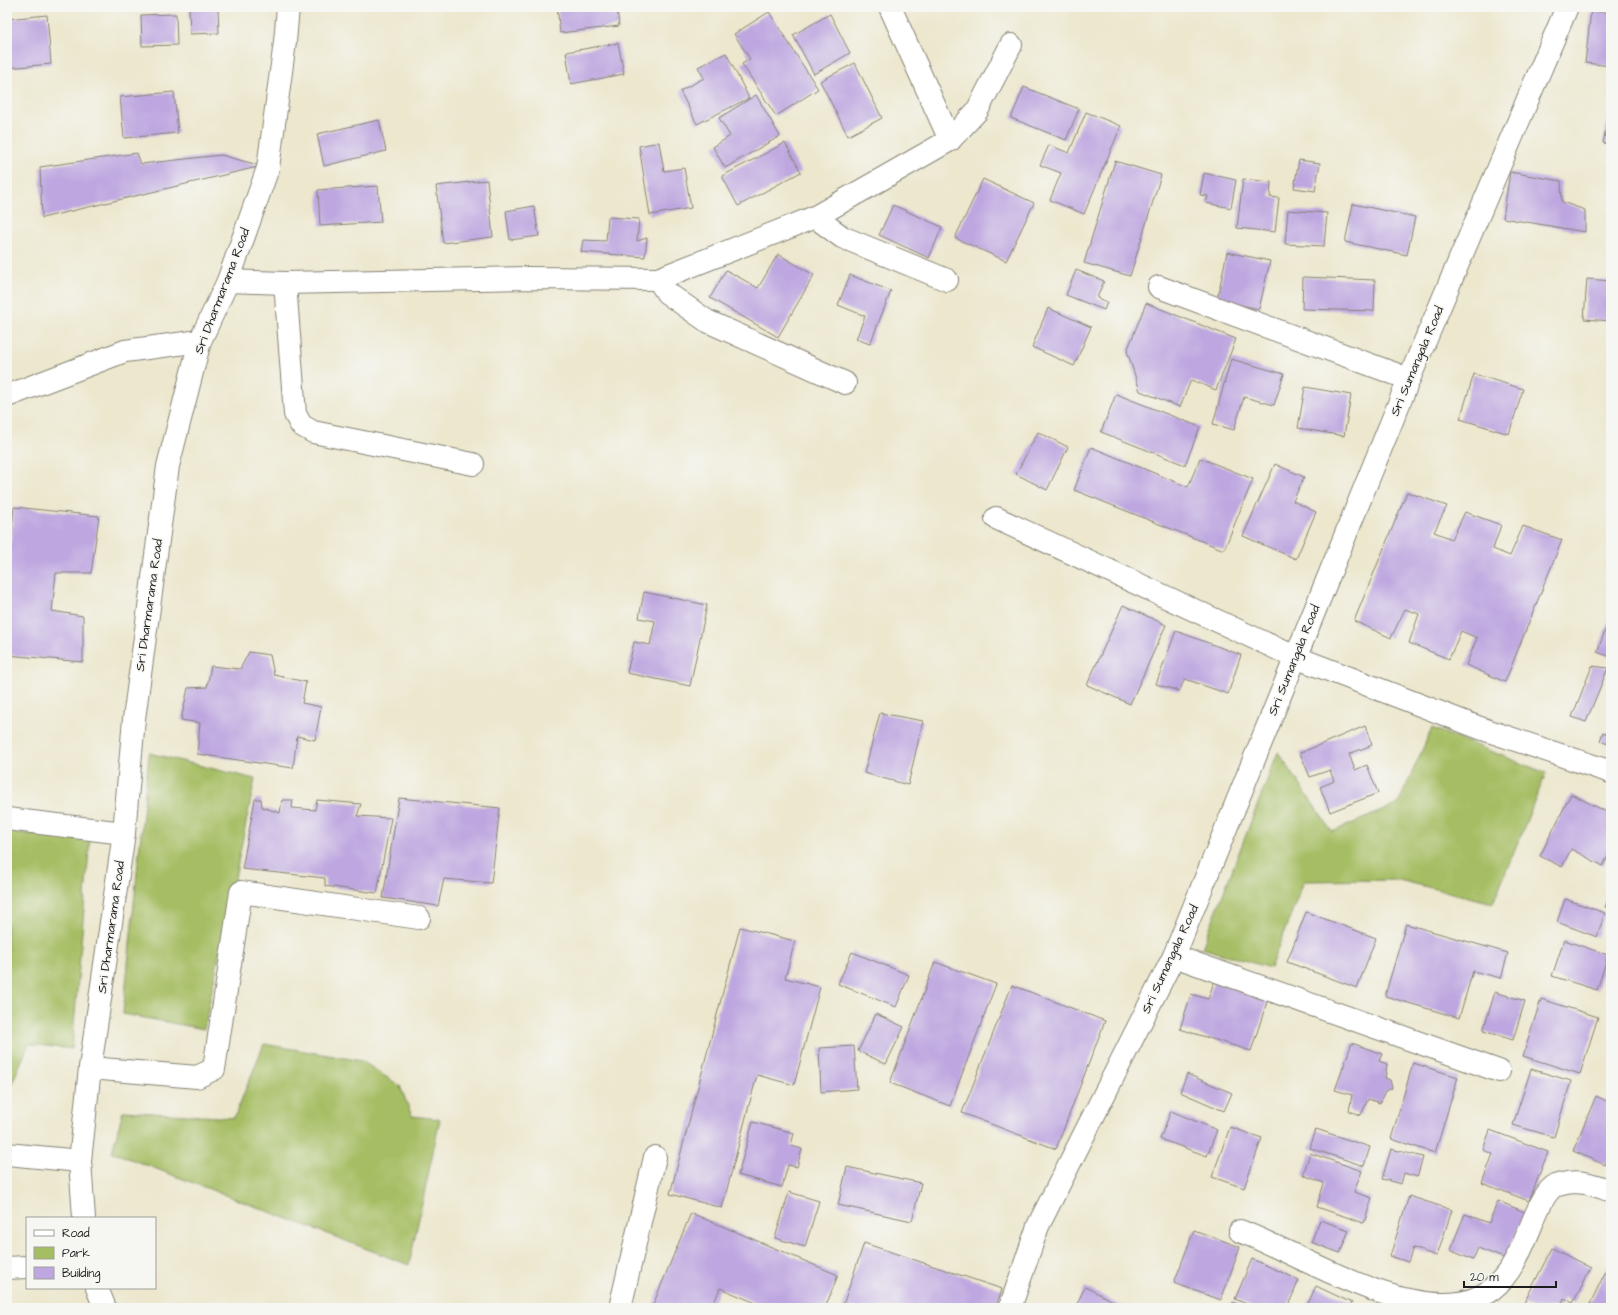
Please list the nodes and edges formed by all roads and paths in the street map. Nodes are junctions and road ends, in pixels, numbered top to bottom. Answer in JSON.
{"nodes":[{"id":1,"x":288,"y":7,"type":"edge"},
{"id":2,"x":890,"y":7,"type":"edge"},
{"id":3,"x":1567,"y":7,"type":"edge"},
{"id":4,"x":1011,"y":45,"type":"dead end"},
{"id":5,"x":950,"y":140,"type":"junction"},
{"id":6,"x":815,"y":217,"type":"junction"},
{"id":7,"x":658,"y":279,"type":"junction"},
{"id":8,"x":947,"y":280,"type":"dead end"},
{"id":9,"x":228,"y":281,"type":"junction"},
{"id":10,"x":285,"y":283,"type":"junction"},
{"id":11,"x":1159,"y":287,"type":"dead end"},
{"id":12,"x":200,"y":341,"type":"junction"},
{"id":13,"x":1409,"y":379,"type":"junction"},
{"id":14,"x":845,"y":383,"type":"dead end"},
{"id":15,"x":7,"y":396,"type":"edge"},
{"id":16,"x":473,"y":464,"type":"dead end"},
{"id":17,"x":996,"y":518,"type":"dead end"},
{"id":18,"x":1294,"y":657,"type":"junction"},
{"id":19,"x":1611,"y":772,"type":"edge"},
{"id":20,"x":7,"y":819,"type":"edge"},
{"id":21,"x":124,"y":833,"type":"junction"},
{"id":22,"x":419,"y":918,"type":"dead end"},
{"id":23,"x":1174,"y":956,"type":"junction"},
{"id":24,"x":90,"y":1068,"type":"junction"},
{"id":25,"x":1499,"y":1071,"type":"dead end"},
{"id":26,"x":7,"y":1154,"type":"edge"},
{"id":27,"x":655,"y":1157,"type":"dead end"},
{"id":28,"x":80,"y":1161,"type":"junction"},
{"id":29,"x":1611,"y":1191,"type":"edge"},
{"id":30,"x":84,"y":1217,"type":"edge"},
{"id":31,"x":1240,"y":1231,"type":"dead end"},
{"id":32,"x":7,"y":1268,"type":"edge"},
{"id":33,"x":26,"y":1268,"type":"edge"},
{"id":34,"x":97,"y":1289,"type":"edge"},
{"id":35,"x":105,"y":1308,"type":"edge"},
{"id":36,"x":620,"y":1308,"type":"edge"},
{"id":37,"x":1010,"y":1308,"type":"edge"}],
"edges":[{"from":1,"to":9,"type":"street","name":"Sri Dharmarama Road"},
{"from":2,"to":5,"type":"street"},
{"from":3,"to":13,"type":"street","name":"Sri Sumangala Road"},
{"from":4,"to":5,"type":"street"},
{"from":5,"to":6,"type":"street"},
{"from":6,"to":7,"type":"street"},
{"from":6,"to":8,"type":"street"},
{"from":7,"to":10,"type":"street"},
{"from":7,"to":14,"type":"street"},
{"from":9,"to":10,"type":"street"},
{"from":9,"to":12,"type":"street","name":"Sri Dharmarama Road"},
{"from":10,"to":16,"type":"street"},
{"from":11,"to":13,"type":"street"},
{"from":12,"to":15,"type":"street"},
{"from":12,"to":21,"type":"street","name":"Sri Dharmarama Road"},
{"from":13,"to":18,"type":"street","name":"Sri Sumangala Road"},
{"from":17,"to":18,"type":"street"},
{"from":18,"to":19,"type":"street"},
{"from":18,"to":23,"type":"street","name":"Sri Sumangala Road"},
{"from":20,"to":21,"type":"street"},
{"from":21,"to":24,"type":"street","name":"Sri Dharmarama Road"},
{"from":22,"to":24,"type":"street"},
{"from":23,"to":25,"type":"street"},
{"from":23,"to":37,"type":"street","name":"Sri Sumangala Road"},
{"from":24,"to":28,"type":"street","name":"Sri Dharmarama Road"},
{"from":26,"to":28,"type":"street"},
{"from":27,"to":36,"type":"street"},
{"from":28,"to":30,"type":"street","name":"Sri Dharmarama Road"},
{"from":29,"to":31,"type":"street"},
{"from":32,"to":33,"type":"street"},
{"from":34,"to":35,"type":"street"}]}
